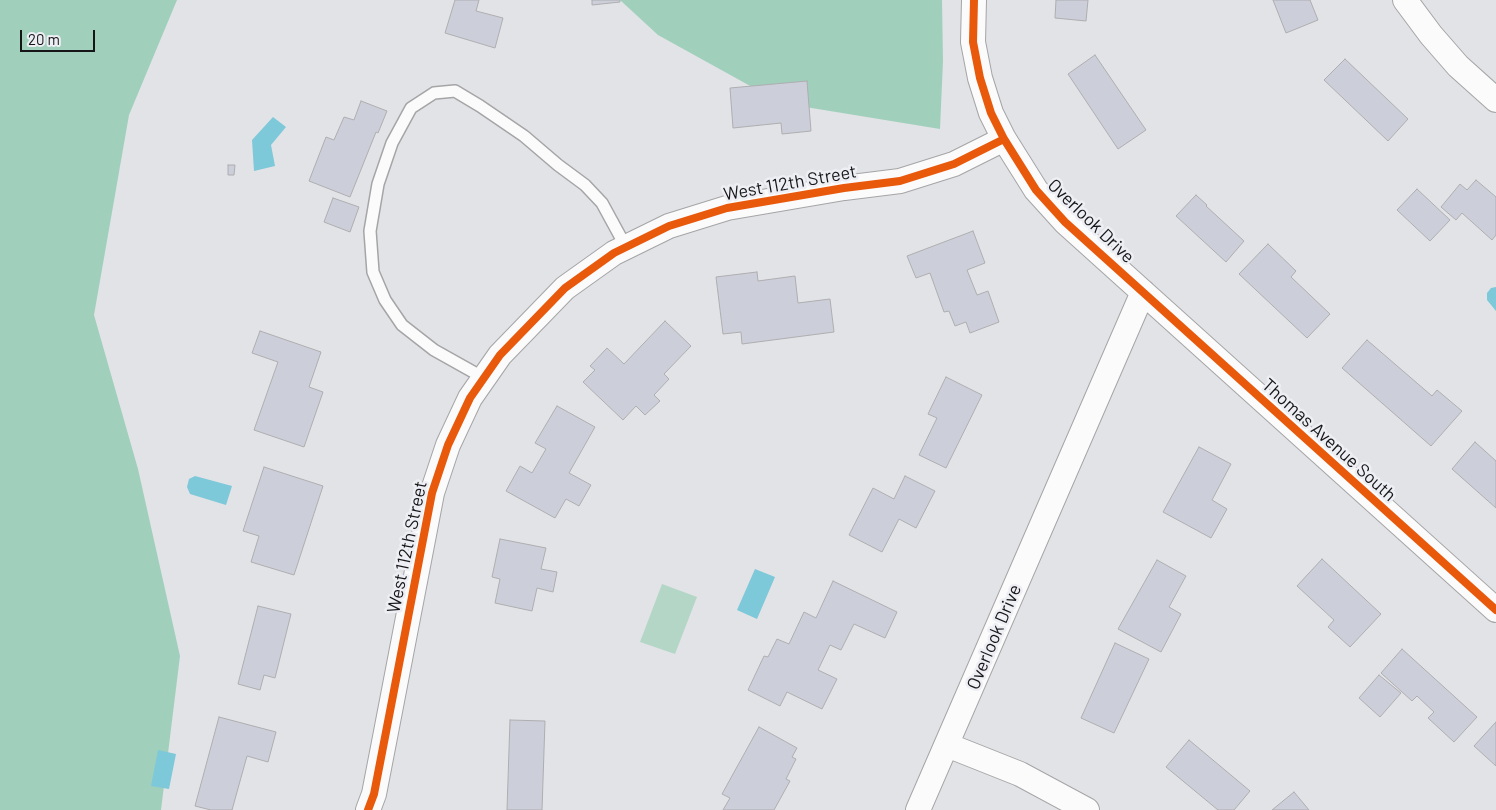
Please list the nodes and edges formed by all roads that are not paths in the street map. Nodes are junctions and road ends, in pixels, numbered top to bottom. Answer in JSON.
{"nodes":[{"id":1,"x":974,"y":0,"type":"edge"},
{"id":2,"x":1405,"y":0,"type":"edge"},
{"id":3,"x":1496,"y":100,"type":"edge"},
{"id":4,"x":1004,"y":139,"type":"junction"},
{"id":5,"x":626,"y":247,"type":"junction"},
{"id":6,"x":1143,"y":292,"type":"junction"},
{"id":7,"x":484,"y":378,"type":"junction"},
{"id":8,"x":1496,"y":610,"type":"edge"},
{"id":9,"x":947,"y":745,"type":"junction"},
{"id":10,"x":368,"y":810,"type":"edge"},
{"id":11,"x":918,"y":810,"type":"edge"},
{"id":12,"x":1087,"y":810,"type":"edge"}],
"edges":[{"from":1,"to":4,"type":"street","name":"Overlook Drive"},
{"from":2,"to":3,"type":"street"},
{"from":4,"to":5,"type":"street","name":"West 112th Street"},
{"from":4,"to":6,"type":"street","name":"Overlook Drive"},
{"from":5,"to":7,"type":"street","name":"West 112th Street"},
{"from":5,"to":7,"type":"lane"},
{"from":6,"to":8,"type":"street","name":"Thomas Avenue South"},
{"from":6,"to":9,"type":"street","name":"Overlook Drive"},
{"from":7,"to":10,"type":"street","name":"West 112th Street"},
{"from":9,"to":11,"type":"street","name":"Overlook Drive"},
{"from":9,"to":12,"type":"street"}]}
